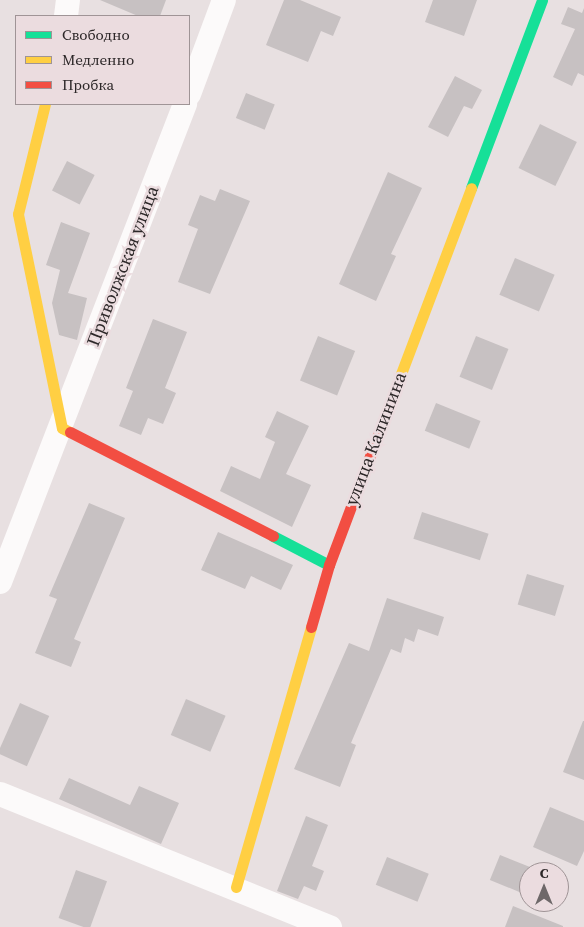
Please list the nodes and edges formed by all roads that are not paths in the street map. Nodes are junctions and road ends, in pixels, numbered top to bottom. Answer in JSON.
{"nodes":[{"id":1,"x":68,"y":0,"type":"edge"},
{"id":2,"x":224,"y":0,"type":"edge"},
{"id":3,"x":542,"y":0,"type":"edge"},
{"id":4,"x":66,"y":15,"type":"edge"},
{"id":5,"x":190,"y":91,"type":"edge"},
{"id":6,"x":45,"y":105,"type":"edge"},
{"id":7,"x":185,"y":105,"type":"edge"},
{"id":8,"x":62,"y":428,"type":"junction"},
{"id":9,"x":329,"y":565,"type":"junction"},
{"id":10,"x":0,"y":582,"type":"edge"},
{"id":11,"x":0,"y":794,"type":"edge"},
{"id":12,"x":236,"y":887,"type":"junction"},
{"id":13,"x":317,"y":924,"type":"edge"}],
"edges":[{"from":1,"to":4,"type":"street"},
{"from":2,"to":5,"type":"street"},
{"from":3,"to":9,"type":"street","name":"улица Калинина"},
{"from":6,"to":8,"type":"street"},
{"from":7,"to":8,"type":"street","name":"Приволжская улица"},
{"from":8,"to":9,"type":"street"},
{"from":8,"to":10,"type":"street","name":"Приволжская улица"},
{"from":9,"to":12,"type":"street","name":"улица Калинина"},
{"from":11,"to":12,"type":"street"},
{"from":12,"to":13,"type":"street"}]}
